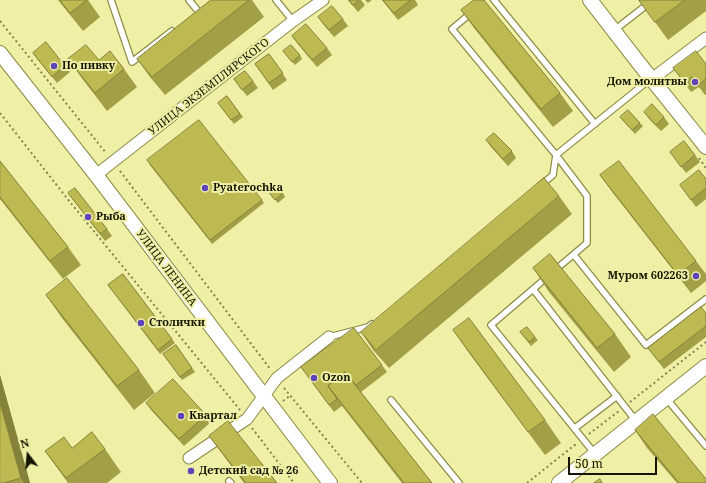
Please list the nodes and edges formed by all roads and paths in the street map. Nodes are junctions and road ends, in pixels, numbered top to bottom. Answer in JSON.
{"nodes":[{"id":1,"x":111,"y":0,"type":"edge"},
{"id":2,"x":189,"y":0,"type":"edge"},
{"id":3,"x":276,"y":0,"type":"edge"},
{"id":4,"x":323,"y":0,"type":"edge"},
{"id":5,"x":494,"y":0,"type":"edge"},
{"id":6,"x":590,"y":0,"type":"edge"},
{"id":7,"x":653,"y":0,"type":"edge"},
{"id":8,"x":475,"y":10,"type":"edge"},
{"id":9,"x":192,"y":16,"type":"edge"},
{"id":10,"x":0,"y":21,"type":"edge"},
{"id":11,"x":292,"y":21,"type":"junction"},
{"id":12,"x":174,"y":30,"type":"edge"},
{"id":13,"x":614,"y":31,"type":"junction"},
{"id":14,"x":706,"y":38,"type":"edge"},
{"id":15,"x":0,"y":53,"type":"edge"},
{"id":16,"x":652,"y":79,"type":"junction"},
{"id":17,"x":0,"y":113,"type":"edge"},
{"id":18,"x":595,"y":124,"type":"junction"},
{"id":19,"x":706,"y":147,"type":"edge"},
{"id":20,"x":556,"y":156,"type":"junction"},
{"id":21,"x":113,"y":162,"type":"junction"},
{"id":22,"x":96,"y":176,"type":"junction"},
{"id":23,"x":535,"y":190,"type":"edge"},
{"id":24,"x":574,"y":255,"type":"junction"},
{"id":25,"x":533,"y":289,"type":"junction"},
{"id":26,"x":706,"y":299,"type":"edge"},
{"id":27,"x":374,"y":322,"type":"edge"},
{"id":28,"x":329,"y":337,"type":"joint"},
{"id":29,"x":706,"y":342,"type":"edge"},
{"id":30,"x":706,"y":366,"type":"edge"},
{"id":31,"x":277,"y":378,"type":"junction"},
{"id":32,"x":263,"y":396,"type":"junction"},
{"id":33,"x":617,"y":396,"type":"junction"},
{"id":34,"x":666,"y":398,"type":"junction"},
{"id":35,"x":391,"y":400,"type":"dead end"},
{"id":36,"x":625,"y":406,"type":"junction"},
{"id":37,"x":247,"y":419,"type":"junction"},
{"id":38,"x":636,"y":421,"type":"junction"},
{"id":39,"x":575,"y":428,"type":"junction"},
{"id":40,"x":583,"y":438,"type":"junction"},
{"id":41,"x":706,"y":446,"type":"edge"},
{"id":42,"x":595,"y":454,"type":"junction"},
{"id":43,"x":189,"y":458,"type":"dead end"},
{"id":44,"x":294,"y":483,"type":"edge"},
{"id":45,"x":330,"y":483,"type":"edge"},
{"id":46,"x":362,"y":483,"type":"edge"},
{"id":47,"x":459,"y":483,"type":"edge"},
{"id":48,"x":527,"y":483,"type":"edge"},
{"id":49,"x":559,"y":483,"type":"edge"}],
"edges":[{"from":1,"to":12,"type":"lane"},
{"from":2,"to":9,"type":"lane"},
{"from":3,"to":11,"type":"lane"},
{"from":4,"to":11,"type":"street","name":"УЛИЦА ЭКЗЕМПЛЯРСКОГО"},
{"from":5,"to":18,"type":"lane"},
{"from":6,"to":13,"type":"street"},
{"from":7,"to":13,"type":"lane"},
{"from":8,"to":20,"type":"lane"},
{"from":10,"to":21,"type":"path"},
{"from":11,"to":21,"type":"street","name":"УЛИЦА ЭКЗЕМПЛЯРСКОГО"},
{"from":13,"to":16,"type":"street"},
{"from":14,"to":16,"type":"street"},
{"from":15,"to":22,"type":"street","name":"УЛИЦА ЛЕНИНА"},
{"from":16,"to":18,"type":"lane"},
{"from":16,"to":19,"type":"street"},
{"from":17,"to":37,"type":"path"},
{"from":18,"to":20,"type":"lane"},
{"from":20,"to":23,"type":"lane"},
{"from":20,"to":24,"type":"lane"},
{"from":21,"to":22,"type":"street","name":"УЛИЦА ЭКЗЕМПЛЯРСКОГО"},
{"from":21,"to":31,"type":"path"},
{"from":22,"to":32,"type":"street","name":"УЛИЦА ЛЕНИНА"},
{"from":24,"to":25,"type":"lane"},
{"from":24,"to":26,"type":"lane"},
{"from":25,"to":33,"type":"lane"},
{"from":25,"to":39,"type":"lane"},
{"from":27,"to":28,"type":"lane"},
{"from":28,"to":31,"type":"street"},
{"from":29,"to":36,"type":"path"},
{"from":30,"to":34,"type":"street"},
{"from":31,"to":32,"type":"street"},
{"from":31,"to":46,"type":"path"},
{"from":32,"to":37,"type":"street"},
{"from":32,"to":45,"type":"street","name":"УЛИЦА ЛЕНИНА"},
{"from":33,"to":36,"type":"lane"},
{"from":33,"to":39,"type":"lane"},
{"from":34,"to":38,"type":"street"},
{"from":34,"to":41,"type":"lane"},
{"from":35,"to":47,"type":"lane"},
{"from":36,"to":38,"type":"lane"},
{"from":36,"to":40,"type":"path"},
{"from":37,"to":43,"type":"street"},
{"from":37,"to":44,"type":"path"},
{"from":38,"to":42,"type":"street"},
{"from":39,"to":40,"type":"lane"},
{"from":40,"to":42,"type":"lane"},
{"from":40,"to":48,"type":"path"},
{"from":42,"to":49,"type":"street"}]}
